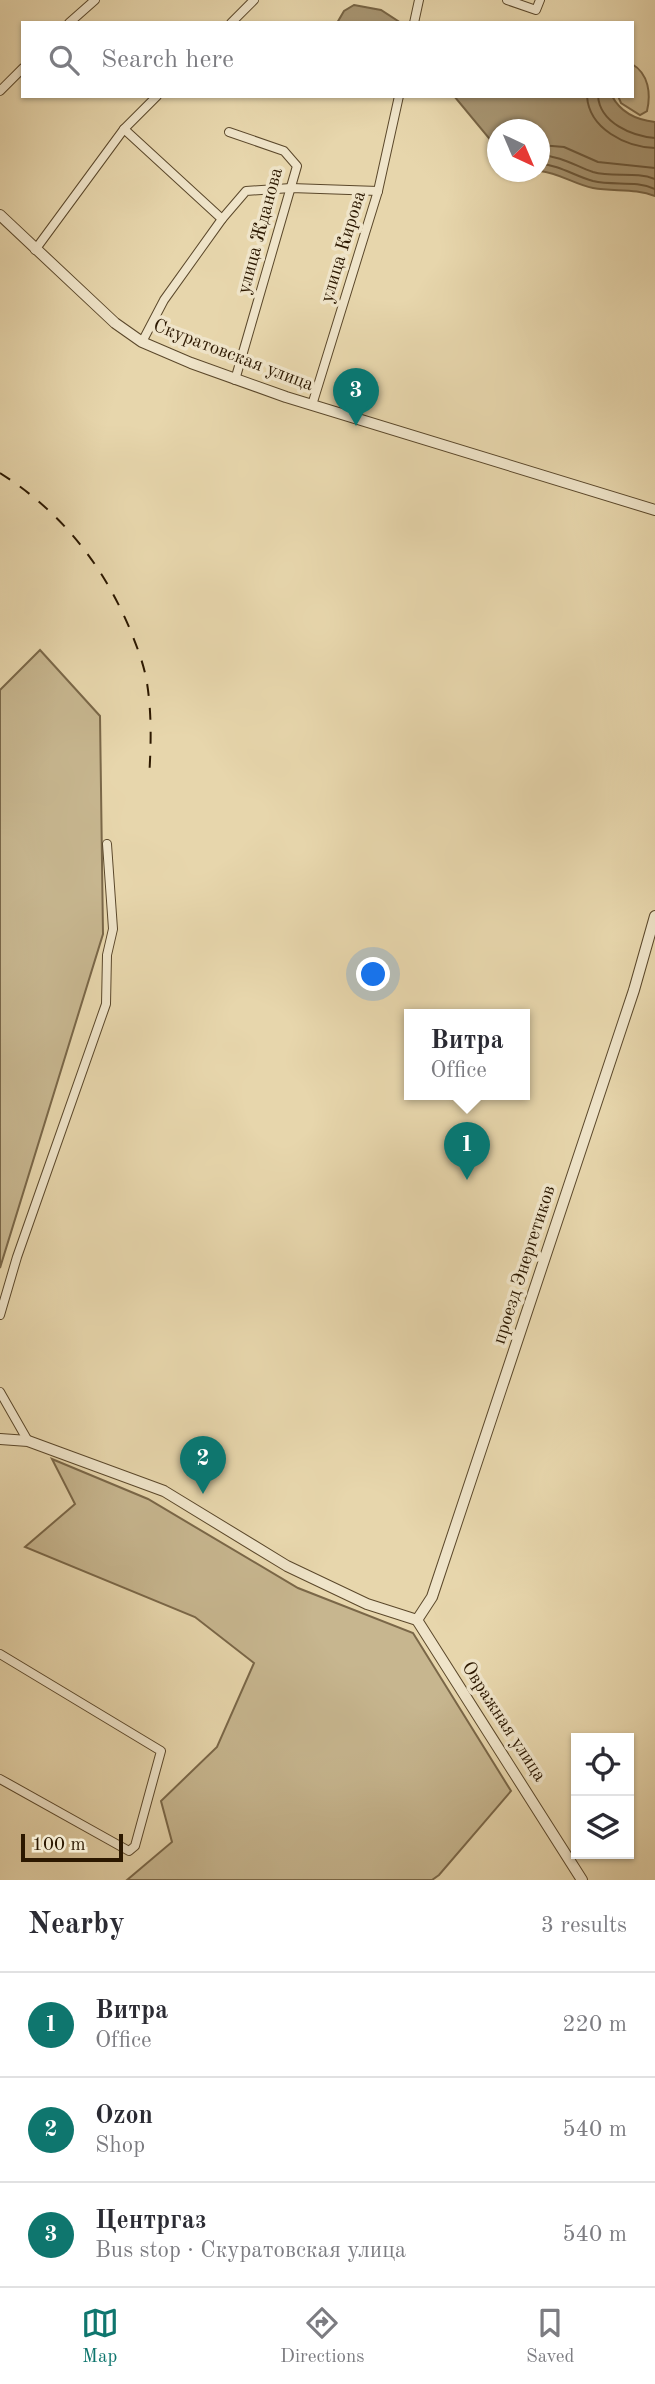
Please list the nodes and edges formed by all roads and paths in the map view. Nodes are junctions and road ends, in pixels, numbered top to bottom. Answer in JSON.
{"nodes":[{"id":1,"x":95,"y":0,"type":"edge"},
{"id":2,"x":254,"y":0,"type":"edge"},
{"id":3,"x":419,"y":0,"type":"edge"},
{"id":4,"x":507,"y":0,"type":"edge"},
{"id":5,"x":540,"y":0,"type":"edge"},
{"id":6,"x":71,"y":21,"type":"edge"},
{"id":7,"x":233,"y":21,"type":"edge"},
{"id":8,"x":414,"y":21,"type":"edge"},
{"id":9,"x":21,"y":70,"type":"edge"},
{"id":10,"x":0,"y":91,"type":"edge"},
{"id":11,"x":155,"y":98,"type":"edge"},
{"id":12,"x":398,"y":98,"type":"edge"},
{"id":13,"x":124,"y":129,"type":"junction"},
{"id":14,"x":229,"y":132,"type":"dead end"},
{"id":15,"x":291,"y":188,"type":"junction"},
{"id":16,"x":378,"y":191,"type":"junction"},
{"id":17,"x":0,"y":215,"type":"edge"},
{"id":18,"x":222,"y":219,"type":"junction"},
{"id":19,"x":35,"y":250,"type":"junction"},
{"id":20,"x":142,"y":342,"type":"junction"},
{"id":21,"x":235,"y":380,"type":"junction"},
{"id":22,"x":312,"y":405,"type":"junction"},
{"id":23,"x":655,"y":510,"type":"edge"},
{"id":24,"x":107,"y":844,"type":"dead end"},
{"id":25,"x":655,"y":916,"type":"edge"},
{"id":26,"x":0,"y":1315,"type":"edge"},
{"id":27,"x":0,"y":1392,"type":"edge"},
{"id":28,"x":0,"y":1439,"type":"edge"},
{"id":29,"x":28,"y":1441,"type":"junction"},
{"id":30,"x":416,"y":1620,"type":"junction"},
{"id":31,"x":0,"y":1654,"type":"edge"},
{"id":32,"x":0,"y":1779,"type":"edge"},
{"id":33,"x":582,"y":1880,"type":"edge"}],
"edges":[{"from":1,"to":6,"type":"street"},
{"from":2,"to":7,"type":"street"},
{"from":3,"to":8,"type":"street"},
{"from":4,"to":5,"type":"street"},
{"from":9,"to":10,"type":"street"},
{"from":11,"to":13,"type":"street"},
{"from":12,"to":16,"type":"street","name":"улица Кирова"},
{"from":13,"to":18,"type":"street"},
{"from":13,"to":19,"type":"street"},
{"from":14,"to":15,"type":"street","name":"улица Жданова"},
{"from":15,"to":16,"type":"street"},
{"from":15,"to":18,"type":"street"},
{"from":15,"to":21,"type":"street","name":"улица Жданова"},
{"from":16,"to":22,"type":"street","name":"улица Кирова"},
{"from":17,"to":19,"type":"street","name":"Скуратовская улица"},
{"from":18,"to":20,"type":"street"},
{"from":19,"to":20,"type":"street","name":"Скуратовская улица"},
{"from":20,"to":21,"type":"street","name":"Скуратовская улица"},
{"from":21,"to":22,"type":"street","name":"Скуратовская улица"},
{"from":22,"to":23,"type":"street","name":"Скуратовская улица"},
{"from":24,"to":26,"type":"street"},
{"from":25,"to":30,"type":"street","name":"проезд Энергетиков"},
{"from":27,"to":29,"type":"street"},
{"from":28,"to":29,"type":"street"},
{"from":29,"to":30,"type":"street"},
{"from":30,"to":33,"type":"street","name":"Овражная улица"},
{"from":31,"to":32,"type":"street"}]}
